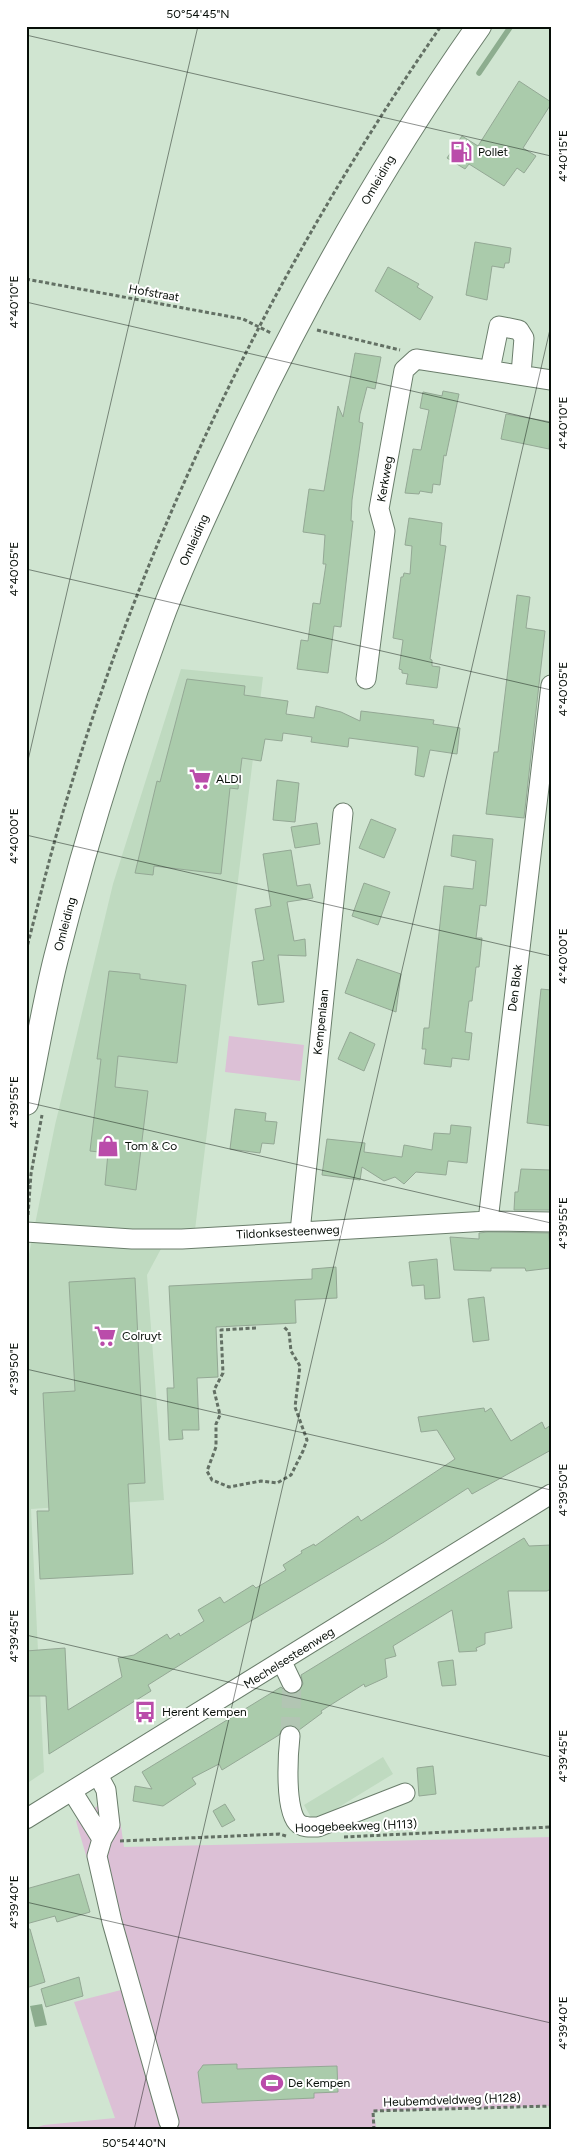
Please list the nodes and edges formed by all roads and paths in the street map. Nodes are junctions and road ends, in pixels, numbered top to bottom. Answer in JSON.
{"nodes":[{"id":1,"x":441,"y":26,"type":"edge"},
{"id":2,"x":462,"y":26,"type":"edge"},
{"id":3,"x":479,"y":26,"type":"edge"},
{"id":4,"x":26,"y":279,"type":"edge"},
{"id":5,"x":312,"y":328,"type":"dead end"},
{"id":6,"x":267,"y":331,"type":"junction"},
{"id":7,"x":416,"y":359,"type":"junction"},
{"id":8,"x":490,"y":370,"type":"junction"},
{"id":9,"x":520,"y":374,"type":"junction"},
{"id":10,"x":551,"y":380,"type":"edge"},
{"id":11,"x":366,"y":679,"type":"dead end"},
{"id":12,"x":551,"y":685,"type":"edge"},
{"id":13,"x":547,"y":755,"type":"edge"},
{"id":14,"x":343,"y":813,"type":"dead end"},
{"id":15,"x":26,"y":950,"type":"edge"},
{"id":16,"x":26,"y":1032,"type":"edge"},
{"id":17,"x":35,"y":1106,"type":"edge"},
{"id":18,"x":26,"y":1182,"type":"edge"},
{"id":19,"x":32,"y":1183,"type":"junction"},
{"id":20,"x":488,"y":1221,"type":"junction"},
{"id":21,"x":551,"y":1222,"type":"edge"},
{"id":22,"x":27,"y":1224,"type":"edge"},
{"id":23,"x":300,"y":1232,"type":"junction"},
{"id":24,"x":284,"y":1327,"type":"dead end"},
{"id":25,"x":256,"y":1328,"type":"dead end"},
{"id":26,"x":551,"y":1494,"type":"edge"},
{"id":27,"x":282,"y":1662,"type":"junction"},
{"id":28,"x":292,"y":1682,"type":"tunnel mouth"},
{"id":29,"x":290,"y":1736,"type":"tunnel mouth"},
{"id":30,"x":98,"y":1775,"type":"junction"},
{"id":31,"x":72,"y":1791,"type":"junction"},
{"id":32,"x":405,"y":1794,"type":"dead end"},
{"id":33,"x":26,"y":1819,"type":"edge"},
{"id":34,"x":551,"y":1827,"type":"edge"},
{"id":35,"x":287,"y":1837,"type":"dead end"},
{"id":36,"x":335,"y":1838,"type":"dead end"},
{"id":37,"x":102,"y":1839,"type":"junction"},
{"id":38,"x":551,"y":2106,"type":"edge"},
{"id":39,"x":169,"y":2122,"type":"dead end"},
{"id":40,"x":374,"y":2130,"type":"edge"}],
"edges":[{"from":1,"to":6,"type":"path"},
{"from":2,"to":6,"type":"main road","name":"Omleiding"},
{"from":3,"to":17,"type":"main road","name":"Omleiding"},
{"from":4,"to":6,"type":"path","name":"Hofstraat"},
{"from":5,"to":7,"type":"path"},
{"from":6,"to":15,"type":"path"},
{"from":6,"to":16,"type":"main road","name":"Omleiding"},
{"from":7,"to":8,"type":"street"},
{"from":7,"to":11,"type":"street","name":"Kerkweg"},
{"from":8,"to":9,"type":"street"},
{"from":8,"to":9,"type":"street"},
{"from":9,"to":10,"type":"street"},
{"from":12,"to":13,"type":"street","name":"Den Blok"},
{"from":13,"to":20,"type":"street","name":"Den Blok"},
{"from":14,"to":23,"type":"street","name":"Kempenlaan"},
{"from":17,"to":19,"type":"path"},
{"from":18,"to":19,"type":"path"},
{"from":19,"to":22,"type":"path"},
{"from":20,"to":21,"type":"street","name":"Tildonksesteenweg"},
{"from":20,"to":23,"type":"street","name":"Tildonksesteenweg"},
{"from":22,"to":23,"type":"street","name":"Tildonksesteenweg"},
{"from":24,"to":25,"type":"path"},
{"from":26,"to":27,"type":"street","name":"Mechelsesteenweg"},
{"from":27,"to":28,"type":"street"},
{"from":27,"to":30,"type":"street","name":"Mechelsesteenweg"},
{"from":29,"to":32,"type":"street"},
{"from":30,"to":31,"type":"street","name":"Mechelsesteenweg"},
{"from":30,"to":37,"type":"street"},
{"from":31,"to":33,"type":"street","name":"Mechelsesteenweg"},
{"from":31,"to":37,"type":"street"},
{"from":34,"to":36,"type":"path","name":"Hoogebeekweg (H113)"},
{"from":35,"to":37,"type":"path","name":"Hoogebeekweg (H113)"},
{"from":37,"to":39,"type":"street"},
{"from":38,"to":40,"type":"path","name":"Heubemdveldweg (H128)"}]}
